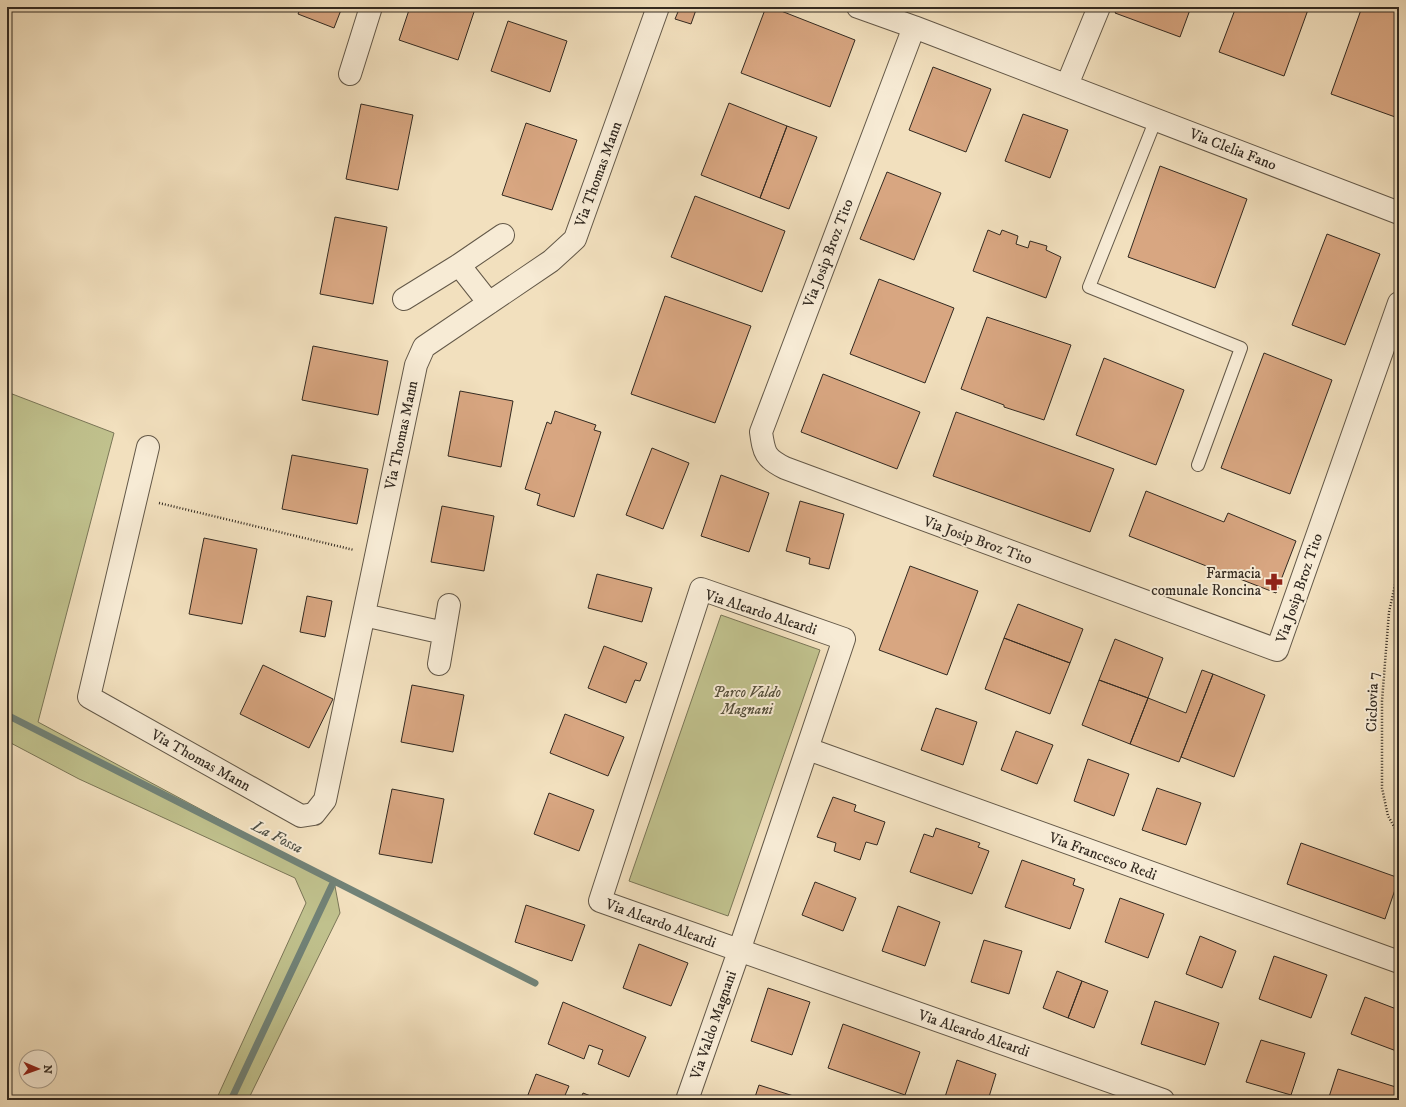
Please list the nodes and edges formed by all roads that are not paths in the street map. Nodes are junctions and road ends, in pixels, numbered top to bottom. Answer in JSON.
{"nodes":[{"id":1,"x":371,"y":7,"type":"edge"},
{"id":2,"x":657,"y":7,"type":"edge"},
{"id":3,"x":1099,"y":7,"type":"edge"},
{"id":4,"x":861,"y":8,"type":"edge"},
{"id":5,"x":914,"y":27,"type":"junction"},
{"id":6,"x":350,"y":74,"type":"dead end"},
{"id":7,"x":1067,"y":85,"type":"junction"},
{"id":8,"x":1156,"y":119,"type":"junction"},
{"id":9,"x":1399,"y":212,"type":"edge"},
{"id":10,"x":503,"y":235,"type":"dead end"},
{"id":11,"x":459,"y":265,"type":"junction"},
{"id":12,"x":404,"y":299,"type":"dead end"},
{"id":13,"x":489,"y":303,"type":"junction"},
{"id":14,"x":1399,"y":303,"type":"edge"},
{"id":15,"x":148,"y":447,"type":"dead end"},
{"id":16,"x":1198,"y":465,"type":"dead end"},
{"id":17,"x":449,"y":605,"type":"dead end"},
{"id":18,"x":364,"y":615,"type":"junction"},
{"id":19,"x":444,"y":633,"type":"junction"},
{"id":20,"x":439,"y":664,"type":"dead end"},
{"id":21,"x":808,"y":749,"type":"junction"},
{"id":22,"x":739,"y":950,"type":"junction"},
{"id":23,"x":1399,"y":962,"type":"edge"},
{"id":24,"x":686,"y":1100,"type":"edge"},
{"id":25,"x":1163,"y":1100,"type":"edge"}],
"edges":[{"from":1,"to":6,"type":"street"},
{"from":2,"to":13,"type":"street","name":"Via Thomas Mann"},
{"from":3,"to":7,"type":"street"},
{"from":4,"to":5,"type":"street","name":"Via Clelia Fano"},
{"from":5,"to":7,"type":"street","name":"Via Clelia Fano"},
{"from":5,"to":14,"type":"street","name":"Via Josip Broz Tito"},
{"from":7,"to":8,"type":"street","name":"Via Clelia Fano"},
{"from":8,"to":9,"type":"street","name":"Via Clelia Fano"},
{"from":8,"to":16,"type":"lane"},
{"from":10,"to":11,"type":"street"},
{"from":11,"to":12,"type":"street"},
{"from":11,"to":13,"type":"street"},
{"from":13,"to":18,"type":"street","name":"Via Thomas Mann"},
{"from":15,"to":18,"type":"street","name":"Via Thomas Mann"},
{"from":17,"to":19,"type":"street"},
{"from":18,"to":19,"type":"street"},
{"from":19,"to":20,"type":"street"},
{"from":21,"to":22,"type":"street","name":"Via Aleardo Aleardi"},
{"from":21,"to":22,"type":"street","name":"Via Aleardo Aleardi"},
{"from":21,"to":23,"type":"street","name":"Via Francesco Redi"},
{"from":22,"to":24,"type":"street","name":"Via Valdo Magnani"},
{"from":22,"to":25,"type":"street","name":"Via Aleardo Aleardi"}]}
